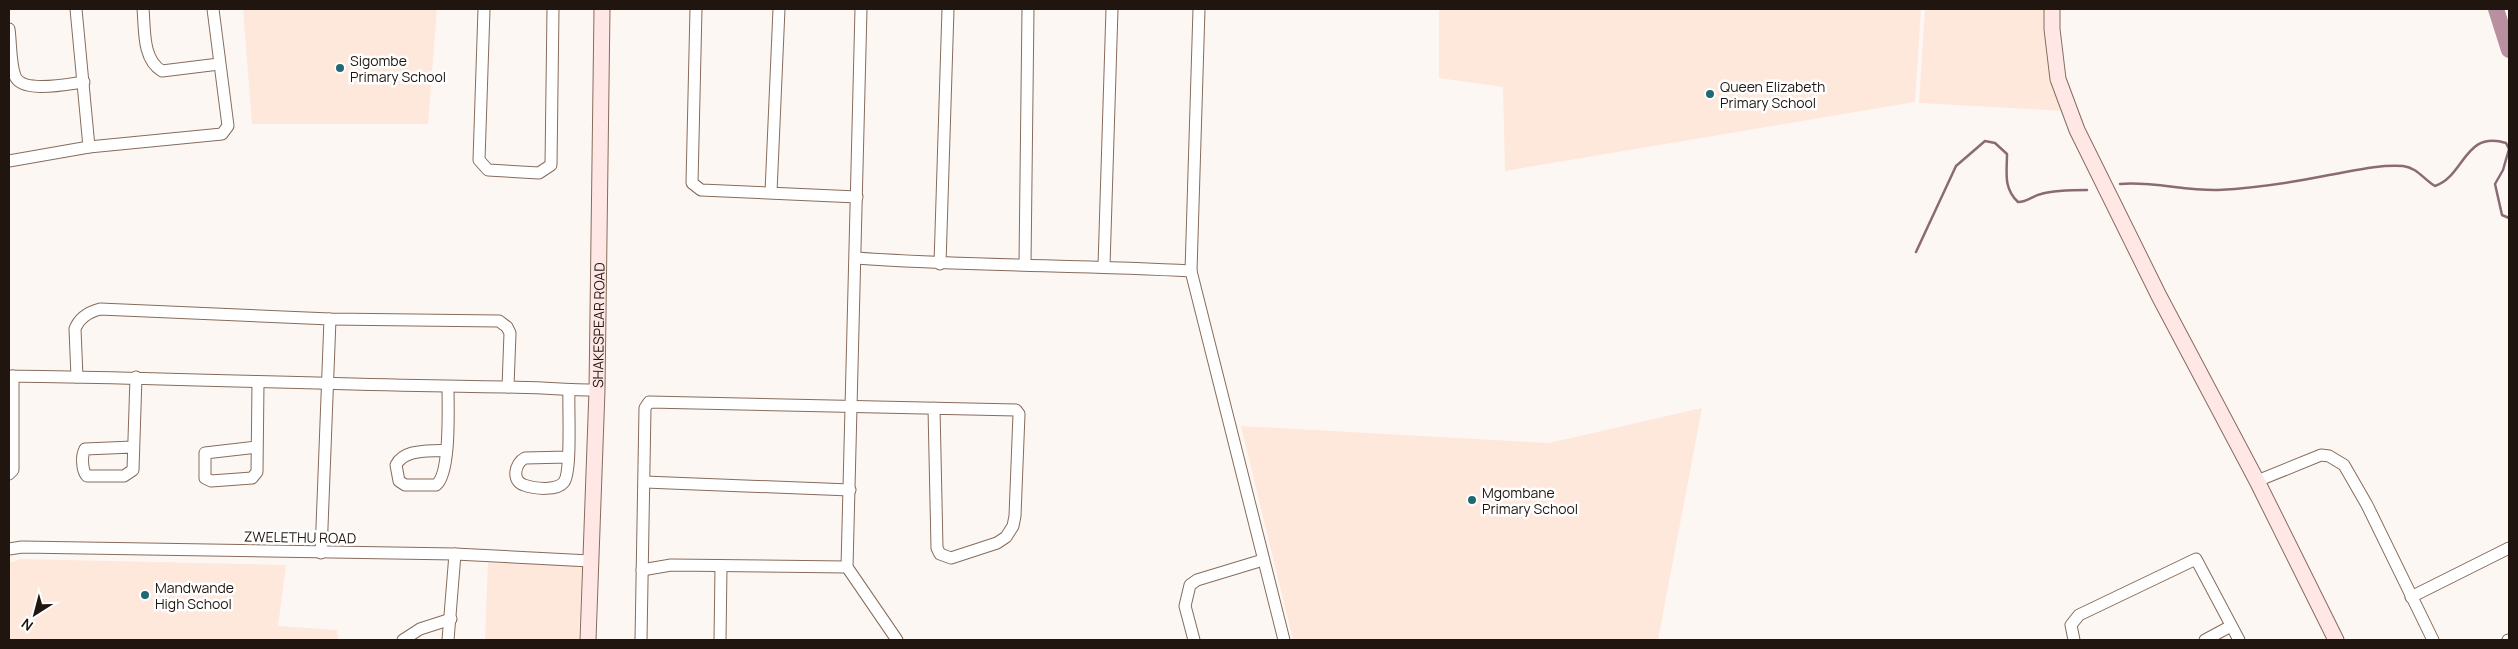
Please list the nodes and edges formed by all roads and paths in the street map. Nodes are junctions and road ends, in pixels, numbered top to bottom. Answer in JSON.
{"nodes":[{"id":1,"x":76,"y":9,"type":"edge"},
{"id":2,"x":143,"y":9,"type":"edge"},
{"id":3,"x":213,"y":9,"type":"edge"},
{"id":4,"x":484,"y":9,"type":"edge"},
{"id":5,"x":553,"y":9,"type":"edge"},
{"id":6,"x":602,"y":9,"type":"edge"},
{"id":7,"x":696,"y":9,"type":"edge"},
{"id":8,"x":779,"y":9,"type":"edge"},
{"id":9,"x":861,"y":9,"type":"edge"},
{"id":10,"x":948,"y":9,"type":"edge"},
{"id":11,"x":1028,"y":9,"type":"edge"},
{"id":12,"x":1112,"y":9,"type":"edge"},
{"id":13,"x":1199,"y":9,"type":"edge"},
{"id":14,"x":2052,"y":9,"type":"edge"},
{"id":15,"x":9,"y":29,"type":"edge"},
{"id":16,"x":219,"y":64,"type":"junction"},
{"id":17,"x":84,"y":82,"type":"junction"},
{"id":18,"x":89,"y":147,"type":"junction"},
{"id":19,"x":9,"y":161,"type":"edge"},
{"id":20,"x":770,"y":192,"type":"junction"},
{"id":21,"x":857,"y":197,"type":"junction"},
{"id":22,"x":856,"y":258,"type":"junction"},
{"id":23,"x":940,"y":264,"type":"junction"},
{"id":24,"x":1024,"y":264,"type":"junction"},
{"id":25,"x":1104,"y":266,"type":"junction"},
{"id":26,"x":1191,"y":271,"type":"junction"},
{"id":27,"x":330,"y":319,"type":"junction"},
{"id":28,"x":11,"y":376,"type":"edge"},
{"id":29,"x":77,"y":377,"type":"junction"},
{"id":30,"x":136,"y":377,"type":"junction"},
{"id":31,"x":258,"y":383,"type":"junction"},
{"id":32,"x":329,"y":383,"type":"junction"},
{"id":33,"x":448,"y":387,"type":"junction"},
{"id":34,"x":508,"y":387,"type":"junction"},
{"id":35,"x":569,"y":390,"type":"junction"},
{"id":36,"x":597,"y":390,"type":"junction"},
{"id":37,"x":852,"y":405,"type":"junction"},
{"id":38,"x":934,"y":408,"type":"junction"},
{"id":39,"x":10,"y":441,"type":"edge"},
{"id":40,"x":133,"y":447,"type":"junction"},
{"id":41,"x":257,"y":447,"type":"junction"},
{"id":42,"x":446,"y":450,"type":"junction"},
{"id":43,"x":568,"y":457,"type":"junction"},
{"id":44,"x":9,"y":474,"type":"edge"},
{"id":45,"x":2257,"y":481,"type":"junction"},
{"id":46,"x":645,"y":482,"type":"junction"},
{"id":47,"x":850,"y":490,"type":"junction"},
{"id":48,"x":2509,"y":548,"type":"edge"},
{"id":49,"x":9,"y":549,"type":"edge"},
{"id":50,"x":322,"y":552,"type":"junction"},
{"id":51,"x":455,"y":554,"type":"junction"},
{"id":52,"x":1262,"y":560,"type":"junction"},
{"id":53,"x":590,"y":561,"type":"junction"},
{"id":54,"x":721,"y":567,"type":"junction"},
{"id":55,"x":847,"y":567,"type":"junction"},
{"id":56,"x":642,"y":570,"type":"junction"},
{"id":57,"x":2411,"y":597,"type":"junction"},
{"id":58,"x":451,"y":619,"type":"junction"},
{"id":59,"x":2231,"y":626,"type":"junction"},
{"id":60,"x":403,"y":640,"type":"edge"},
{"id":61,"x":448,"y":640,"type":"edge"},
{"id":62,"x":588,"y":640,"type":"edge"},
{"id":63,"x":641,"y":640,"type":"edge"},
{"id":64,"x":720,"y":640,"type":"edge"},
{"id":65,"x":897,"y":640,"type":"edge"},
{"id":66,"x":1194,"y":640,"type":"edge"},
{"id":67,"x":1284,"y":640,"type":"edge"},
{"id":68,"x":2074,"y":640,"type":"edge"},
{"id":69,"x":2205,"y":640,"type":"edge"},
{"id":70,"x":2239,"y":640,"type":"edge"},
{"id":71,"x":2336,"y":640,"type":"edge"},
{"id":72,"x":2433,"y":640,"type":"edge"}],
"edges":[{"from":1,"to":17,"type":"street"},
{"from":2,"to":16,"type":"street"},
{"from":3,"to":16,"type":"street"},
{"from":4,"to":5,"type":"street"},
{"from":6,"to":36,"type":"street","name":"SHAKESPEAR ROAD"},
{"from":7,"to":20,"type":"street"},
{"from":8,"to":20,"type":"street"},
{"from":9,"to":21,"type":"street"},
{"from":10,"to":23,"type":"street"},
{"from":11,"to":24,"type":"street"},
{"from":12,"to":25,"type":"street"},
{"from":13,"to":26,"type":"street"},
{"from":14,"to":45,"type":"street"},
{"from":15,"to":17,"type":"street"},
{"from":16,"to":18,"type":"street"},
{"from":17,"to":18,"type":"street"},
{"from":18,"to":19,"type":"street"},
{"from":20,"to":21,"type":"street"},
{"from":21,"to":22,"type":"street"},
{"from":22,"to":23,"type":"street"},
{"from":22,"to":37,"type":"street"},
{"from":23,"to":24,"type":"street"},
{"from":24,"to":25,"type":"street"},
{"from":25,"to":26,"type":"street"},
{"from":26,"to":52,"type":"street"},
{"from":27,"to":29,"type":"street"},
{"from":27,"to":32,"type":"street"},
{"from":27,"to":34,"type":"street"},
{"from":28,"to":29,"type":"street"},
{"from":28,"to":39,"type":"street"},
{"from":29,"to":30,"type":"street"},
{"from":30,"to":31,"type":"street"},
{"from":30,"to":40,"type":"street"},
{"from":31,"to":32,"type":"street"},
{"from":31,"to":41,"type":"street"},
{"from":32,"to":33,"type":"street"},
{"from":32,"to":50,"type":"street"},
{"from":33,"to":34,"type":"street"},
{"from":33,"to":42,"type":"street"},
{"from":34,"to":35,"type":"street"},
{"from":35,"to":36,"type":"street"},
{"from":35,"to":43,"type":"street"},
{"from":36,"to":53,"type":"street","name":"SHAKESPEAR ROAD"},
{"from":37,"to":38,"type":"street"},
{"from":37,"to":46,"type":"street"},
{"from":37,"to":47,"type":"street"},
{"from":38,"to":38,"type":"street"},
{"from":39,"to":44,"type":"street"},
{"from":40,"to":40,"type":"street"},
{"from":41,"to":41,"type":"street"},
{"from":42,"to":42,"type":"street"},
{"from":43,"to":43,"type":"street"},
{"from":45,"to":57,"type":"street"},
{"from":45,"to":71,"type":"street"},
{"from":46,"to":47,"type":"street"},
{"from":46,"to":56,"type":"street"},
{"from":47,"to":55,"type":"street"},
{"from":48,"to":57,"type":"street"},
{"from":49,"to":50,"type":"street","name":"ZWELETHU ROAD"},
{"from":50,"to":51,"type":"street","name":"ZWELETHU ROAD"},
{"from":51,"to":53,"type":"street","name":"ZWELETHU ROAD"},
{"from":51,"to":58,"type":"street"},
{"from":52,"to":66,"type":"street"},
{"from":52,"to":67,"type":"street"},
{"from":53,"to":62,"type":"street","name":"SHAKESPEAR ROAD"},
{"from":54,"to":55,"type":"street"},
{"from":54,"to":56,"type":"street"},
{"from":54,"to":64,"type":"street"},
{"from":55,"to":65,"type":"street"},
{"from":56,"to":63,"type":"street"},
{"from":57,"to":72,"type":"street"},
{"from":58,"to":60,"type":"street"},
{"from":58,"to":61,"type":"street"},
{"from":59,"to":68,"type":"street"},
{"from":59,"to":69,"type":"street"},
{"from":59,"to":70,"type":"street"}]}
